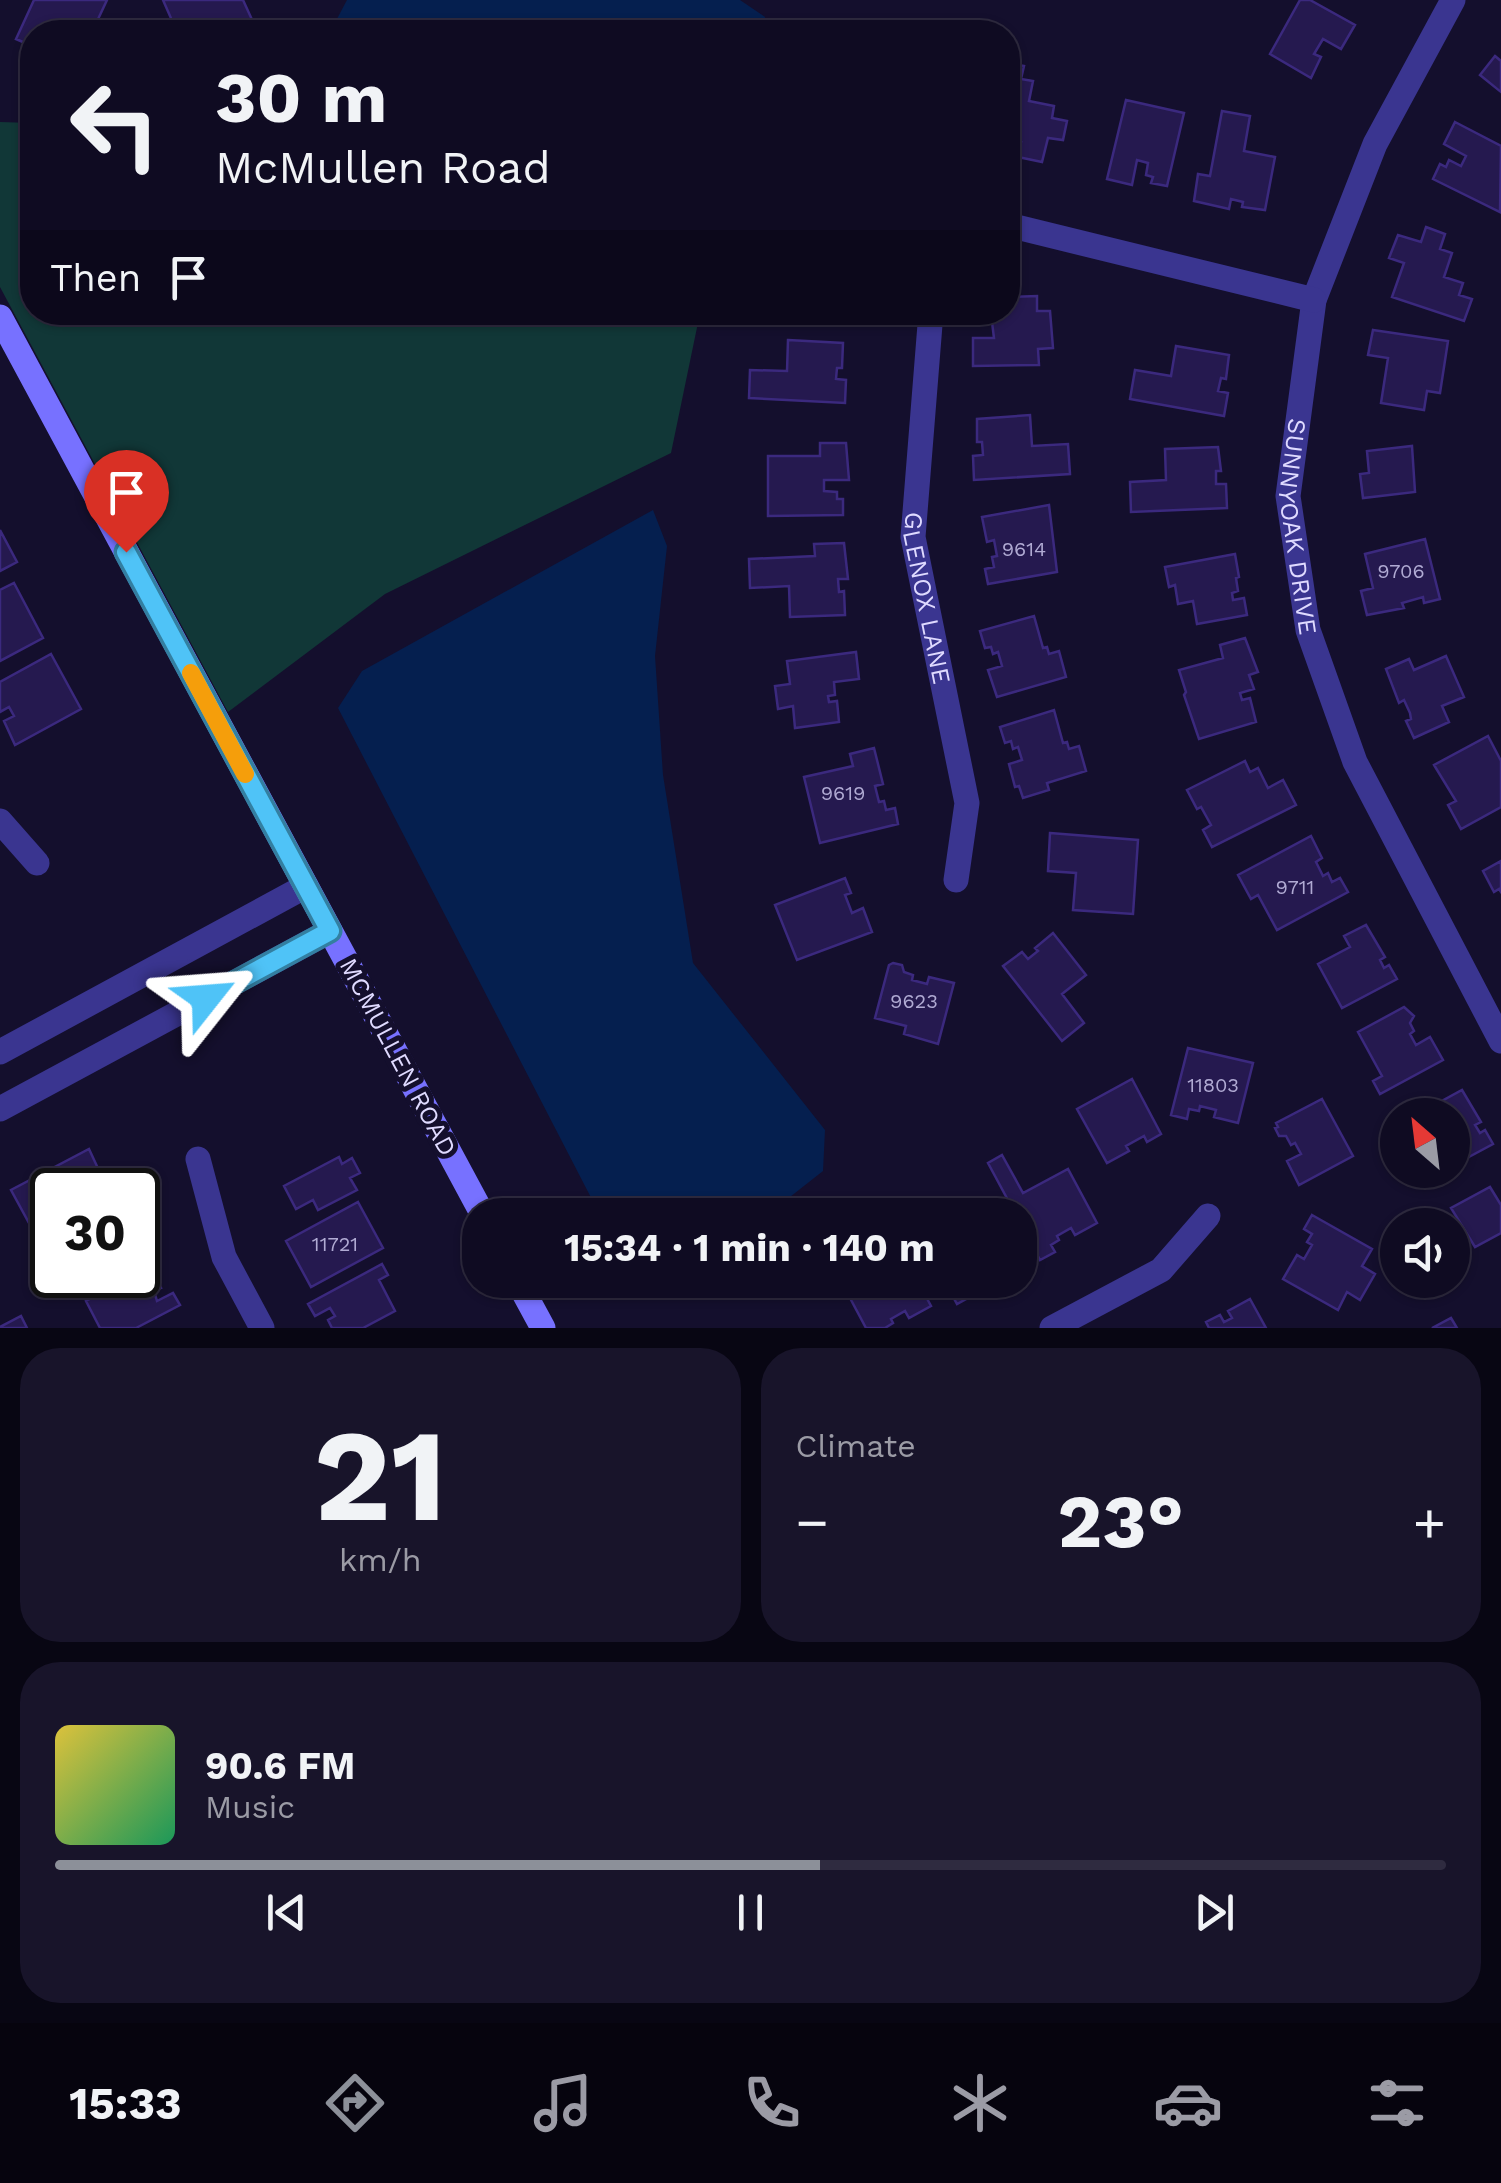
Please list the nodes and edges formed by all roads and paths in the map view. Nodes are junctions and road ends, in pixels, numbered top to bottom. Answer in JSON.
{"nodes":[{"id":1,"x":1453,"y":0,"type":"edge"},
{"id":2,"x":1020,"y":228,"type":"edge"},
{"id":3,"x":1314,"y":300,"type":"junction"},
{"id":4,"x":0,"y":317,"type":"edge"},
{"id":5,"x":929,"y":325,"type":"edge"},
{"id":6,"x":0,"y":821,"type":"edge"},
{"id":7,"x":37,"y":863,"type":"dead end"},
{"id":8,"x":956,"y":880,"type":"dead end"},
{"id":9,"x":306,"y":886,"type":"junction"},
{"id":10,"x":330,"y":931,"type":"junction"},
{"id":11,"x":1492,"y":1004,"type":"edge"},
{"id":12,"x":1501,"y":1041,"type":"edge"},
{"id":13,"x":0,"y":1052,"type":"edge"},
{"id":14,"x":0,"y":1109,"type":"edge"},
{"id":15,"x":198,"y":1159,"type":"dead end"},
{"id":16,"x":474,"y":1198,"type":"edge"},
{"id":17,"x":1208,"y":1216,"type":"dead end"},
{"id":18,"x":526,"y":1298,"type":"edge"},
{"id":19,"x":262,"y":1328,"type":"edge"},
{"id":20,"x":542,"y":1328,"type":"edge"},
{"id":21,"x":1052,"y":1328,"type":"edge"}],
"edges":[{"from":1,"to":3,"type":"street","name":"SUNNYOAK DRIVE"},
{"from":2,"to":3,"type":"street"},
{"from":3,"to":11,"type":"street","name":"SUNNYOAK DRIVE"},
{"from":4,"to":9,"type":"street","name":"MCMULLEN ROAD"},
{"from":5,"to":8,"type":"street","name":"GLENOX LANE"},
{"from":6,"to":7,"type":"street"},
{"from":9,"to":10,"type":"street","name":"MCMULLEN ROAD"},
{"from":9,"to":13,"type":"street"},
{"from":10,"to":14,"type":"street"},
{"from":10,"to":16,"type":"street","name":"MCMULLEN ROAD"},
{"from":11,"to":12,"type":"street","name":"SUNNYOAK DRIVE"},
{"from":15,"to":19,"type":"street"},
{"from":17,"to":21,"type":"street"},
{"from":18,"to":20,"type":"street"}]}
